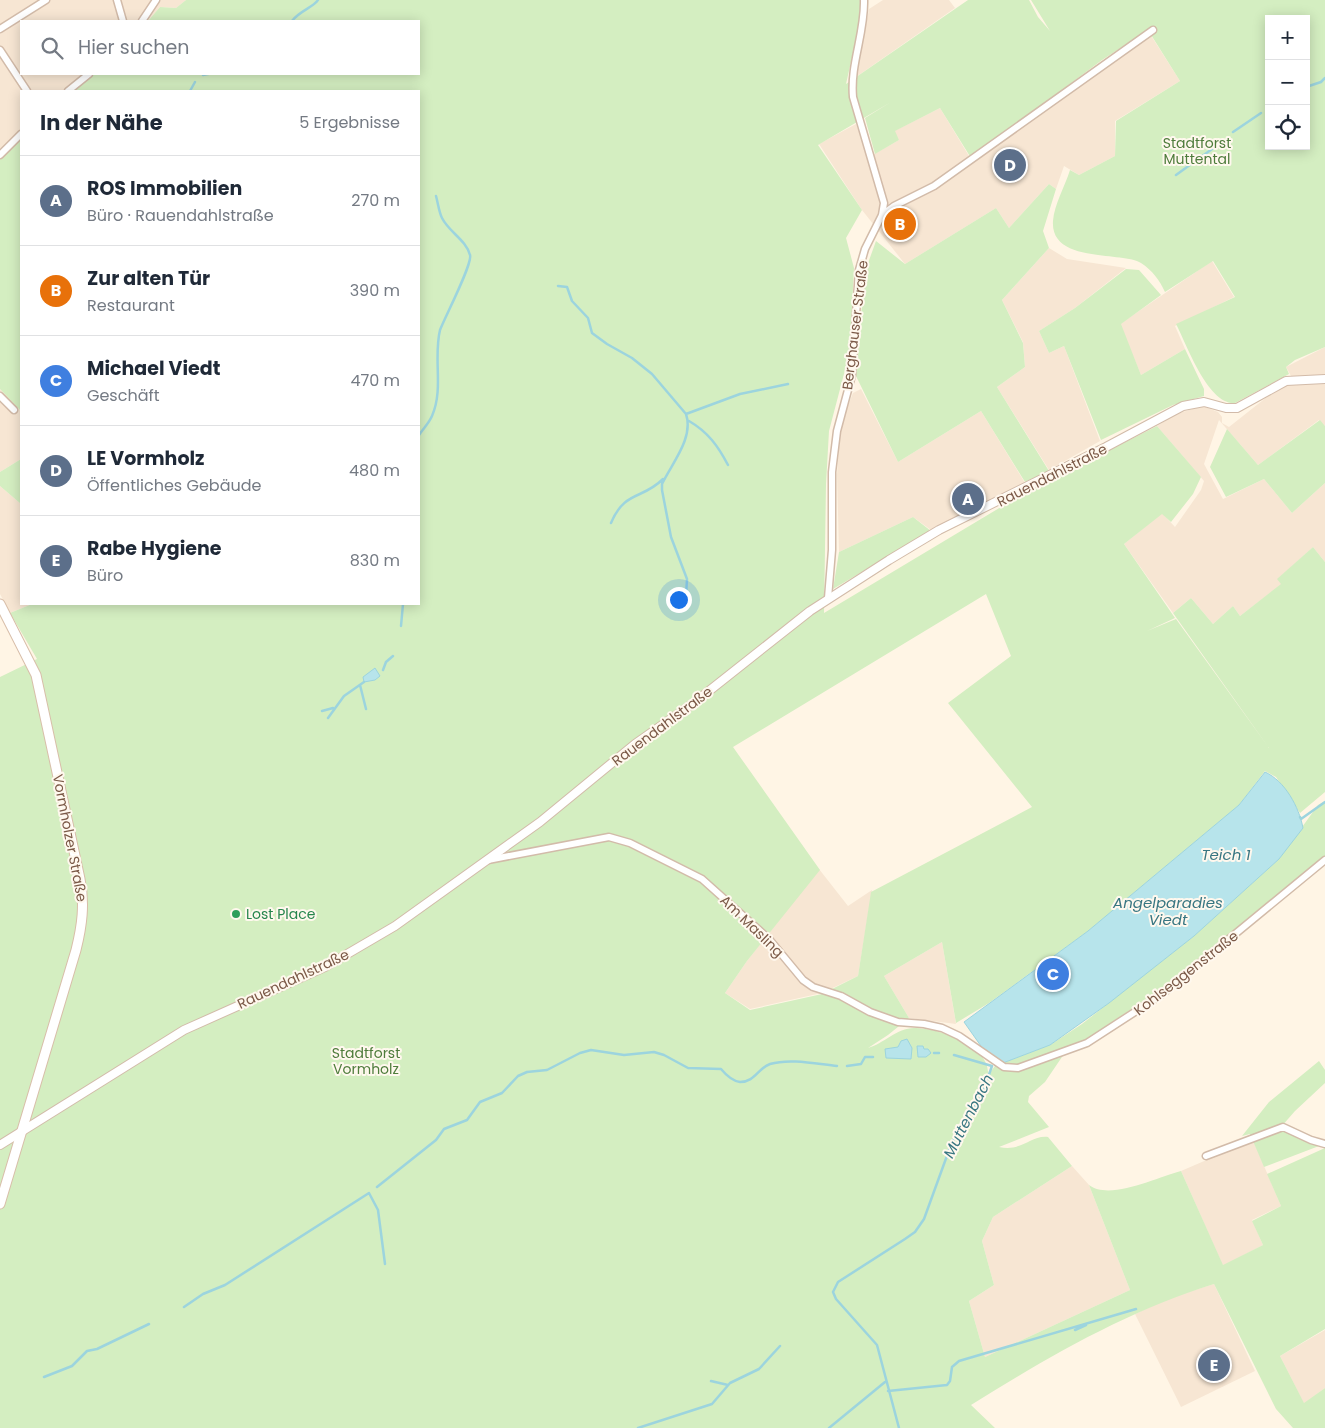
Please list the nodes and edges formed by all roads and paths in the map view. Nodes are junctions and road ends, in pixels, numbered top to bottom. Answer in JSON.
{"nodes":[{"id":1,"x":46,"y":0,"type":"edge"},
{"id":2,"x":118,"y":0,"type":"edge"},
{"id":3,"x":156,"y":0,"type":"edge"},
{"id":4,"x":864,"y":0,"type":"edge"},
{"id":5,"x":123,"y":20,"type":"edge"},
{"id":6,"x":143,"y":20,"type":"edge"},
{"id":7,"x":0,"y":29,"type":"edge"},
{"id":8,"x":1153,"y":30,"type":"dead end"},
{"id":9,"x":0,"y":50,"type":"edge"},
{"id":10,"x":88,"y":75,"type":"edge"},
{"id":11,"x":27,"y":90,"type":"edge"},
{"id":12,"x":69,"y":90,"type":"edge"},
{"id":13,"x":20,"y":135,"type":"edge"},
{"id":14,"x":0,"y":155,"type":"edge"},
{"id":15,"x":882,"y":215,"type":"junction"},
{"id":16,"x":1325,"y":379,"type":"edge"},
{"id":17,"x":0,"y":396,"type":"edge"},
{"id":18,"x":14,"y":410,"type":"dead end"},
{"id":19,"x":828,"y":598,"type":"junction"},
{"id":20,"x":0,"y":604,"type":"edge"},
{"id":21,"x":484,"y":860,"type":"junction"},
{"id":22,"x":1325,"y":860,"type":"edge"},
{"id":23,"x":1004,"y":1067,"type":"joint"},
{"id":24,"x":20,"y":1135,"type":"junction"},
{"id":25,"x":1325,"y":1144,"type":"edge"},
{"id":26,"x":0,"y":1145,"type":"edge"},
{"id":27,"x":1206,"y":1156,"type":"dead end"},
{"id":28,"x":0,"y":1204,"type":"edge"}],
"edges":[{"from":1,"to":7,"type":"street"},
{"from":2,"to":5,"type":"street"},
{"from":3,"to":6,"type":"street"},
{"from":4,"to":15,"type":"street","name":"Berghauser Straße"},
{"from":8,"to":15,"type":"street"},
{"from":9,"to":11,"type":"street"},
{"from":10,"to":12,"type":"street"},
{"from":13,"to":14,"type":"street"},
{"from":15,"to":19,"type":"street","name":"Berghauser Straße"},
{"from":16,"to":19,"type":"street","name":"Rauendahlstraße"},
{"from":17,"to":18,"type":"street"},
{"from":19,"to":21,"type":"street","name":"Rauendahlstraße"},
{"from":20,"to":24,"type":"main road","name":"Vormholzer Straße"},
{"from":21,"to":23,"type":"street","name":"Am Masling"},
{"from":21,"to":24,"type":"street","name":"Rauendahlstraße"},
{"from":22,"to":23,"type":"street","name":"Kohlseggenstraße"},
{"from":24,"to":26,"type":"street","name":"Rauendahlstraße"},
{"from":24,"to":28,"type":"main road","name":"Vormholzer Straße"},
{"from":25,"to":27,"type":"street"}]}
